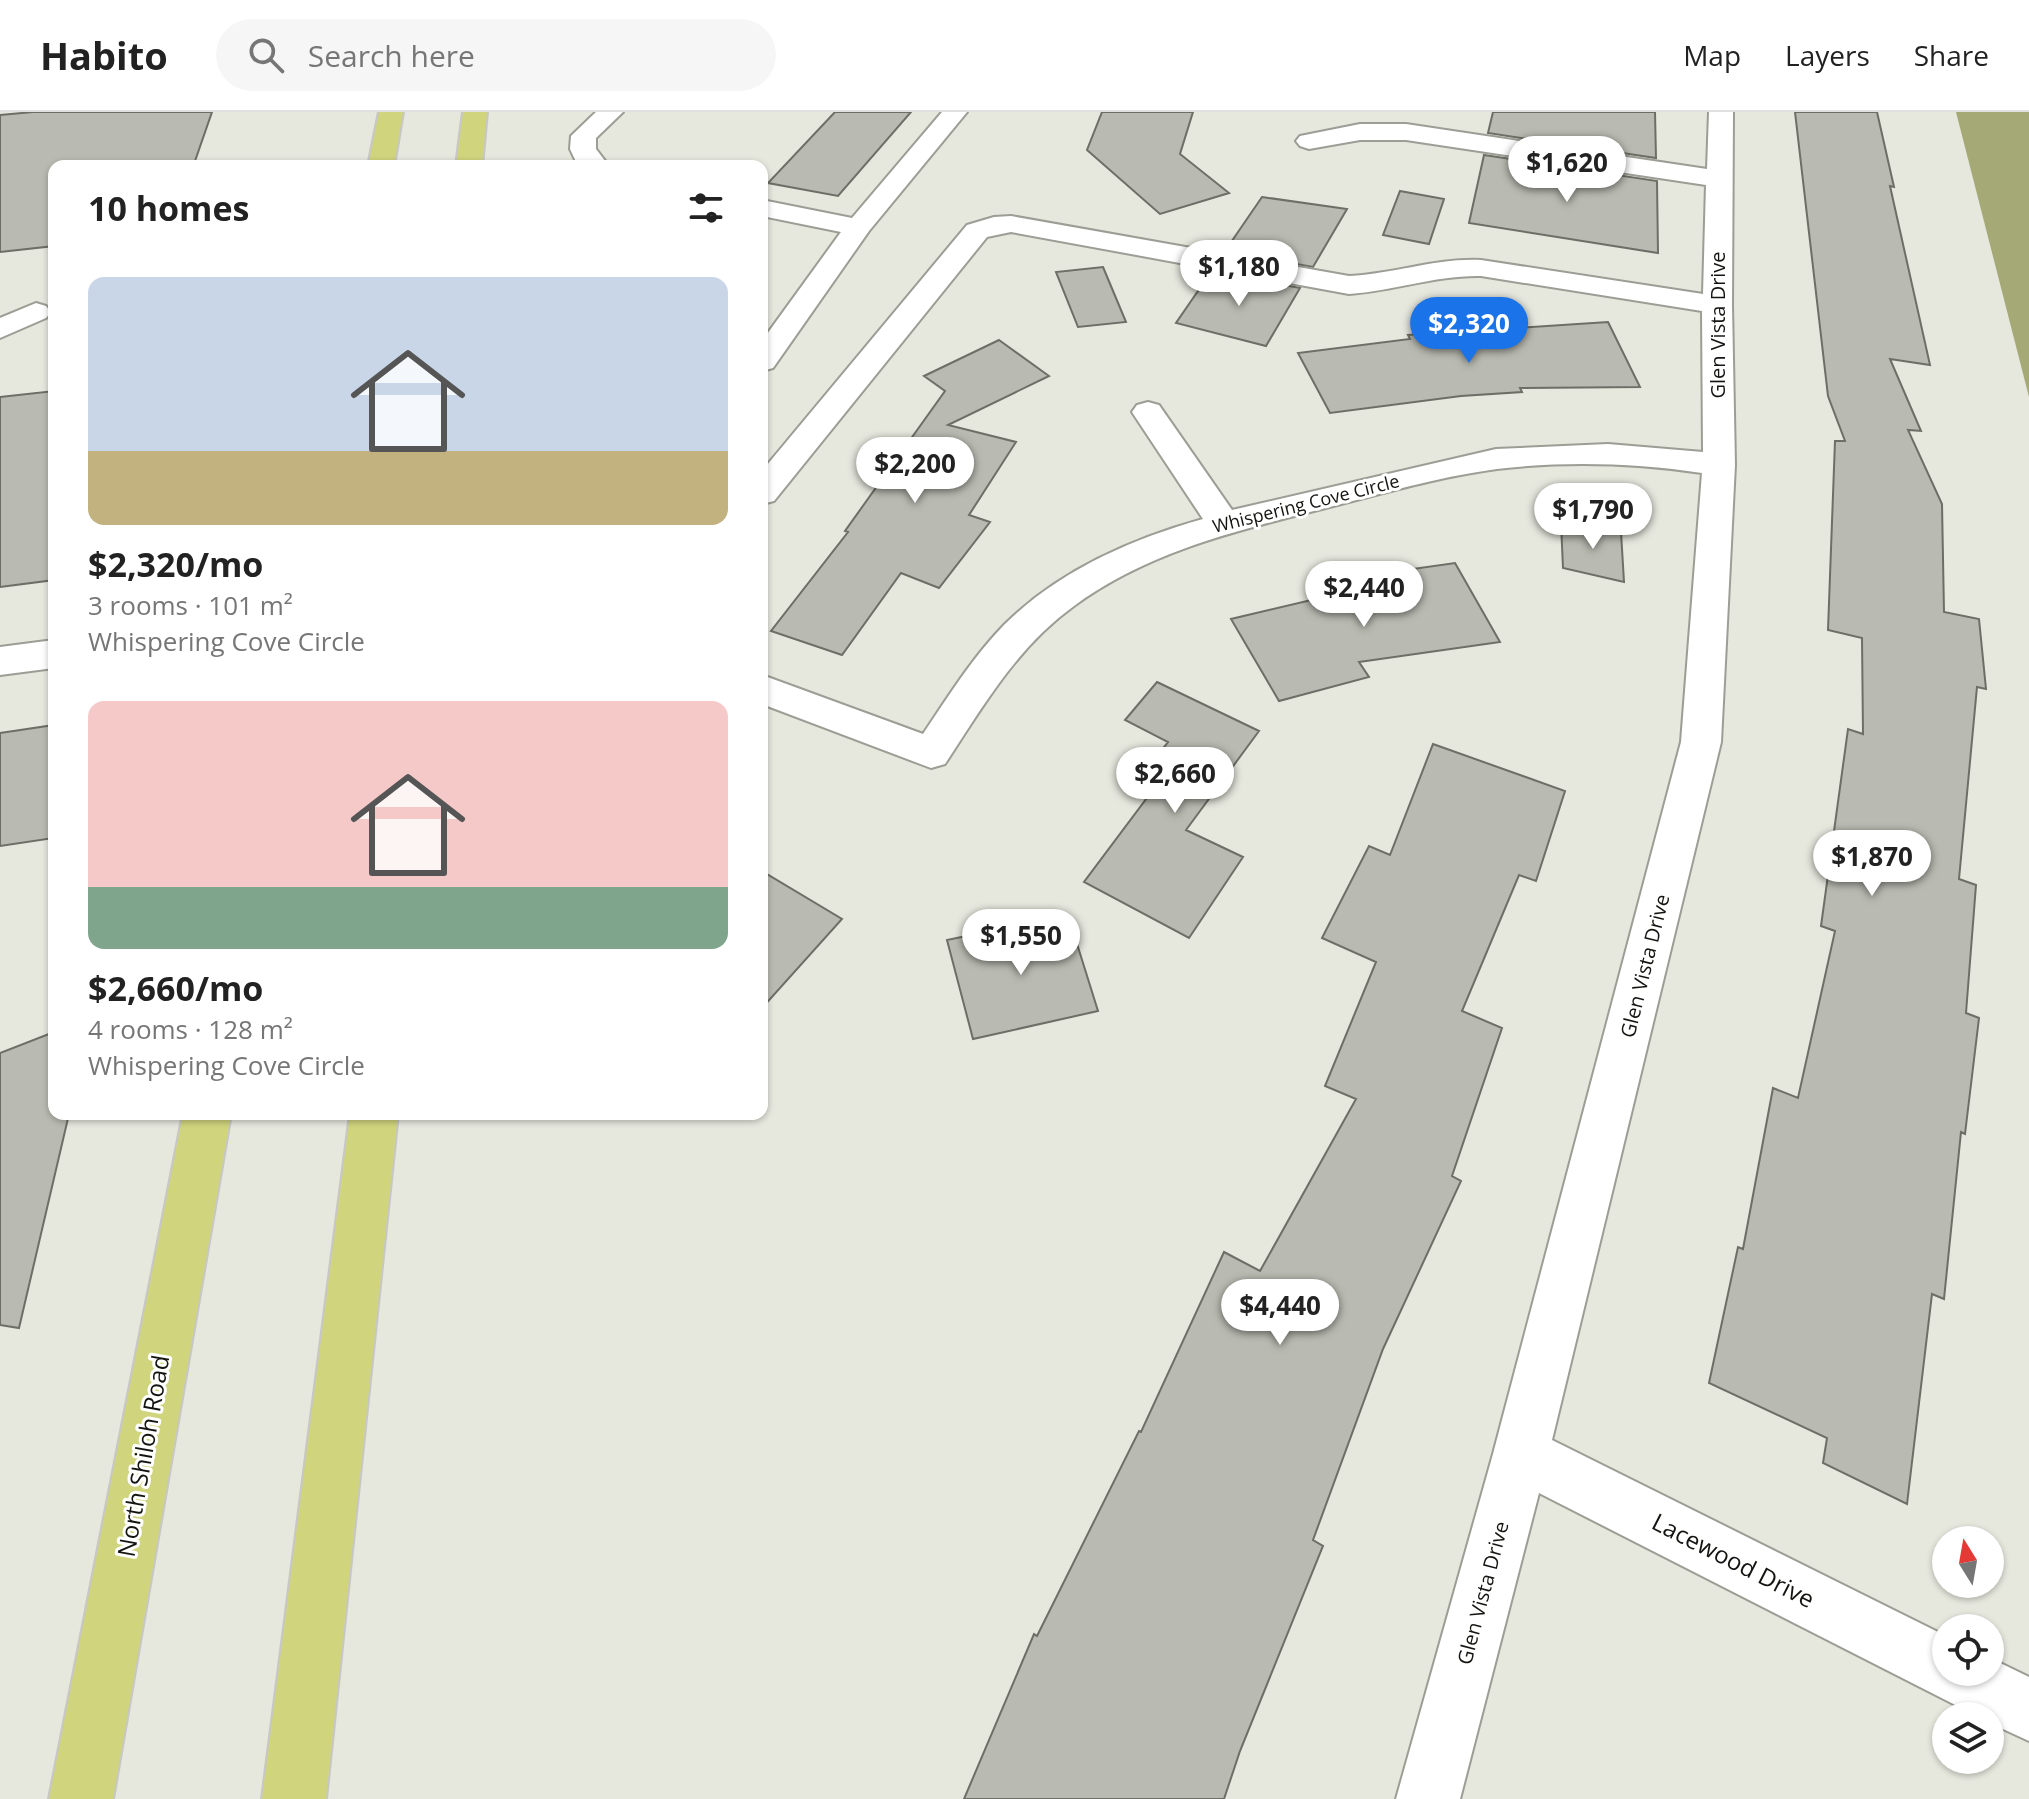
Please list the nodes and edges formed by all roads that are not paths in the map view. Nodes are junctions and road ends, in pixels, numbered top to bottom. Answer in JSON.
{"nodes":[{"id":1,"x":391,"y":112,"type":"edge"},
{"id":2,"x":475,"y":112,"type":"edge"},
{"id":3,"x":611,"y":112,"type":"edge"},
{"id":4,"x":955,"y":112,"type":"edge"},
{"id":5,"x":1721,"y":112,"type":"edge"},
{"id":6,"x":1309,"y":141,"type":"dead end"},
{"id":7,"x":382,"y":160,"type":"edge"},
{"id":8,"x":470,"y":160,"type":"edge"},
{"id":9,"x":588,"y":160,"type":"edge"},
{"id":10,"x":1720,"y":179,"type":"junction"},
{"id":11,"x":768,"y":209,"type":"edge"},
{"id":12,"x":858,"y":227,"type":"junction"},
{"id":13,"x":1717,"y":305,"type":"junction"},
{"id":14,"x":36,"y":312,"type":"dead end"},
{"id":15,"x":0,"y":329,"type":"edge"},
{"id":16,"x":768,"y":354,"type":"edge"},
{"id":17,"x":1148,"y":412,"type":"dead end"},
{"id":18,"x":1719,"y":465,"type":"junction"},
{"id":19,"x":768,"y":486,"type":"edge"},
{"id":20,"x":1223,"y":523,"type":"junction"},
{"id":21,"x":48,"y":655,"type":"edge"},
{"id":22,"x":0,"y":661,"type":"edge"},
{"id":23,"x":768,"y":691,"type":"edge"},
{"id":24,"x":206,"y":1120,"type":"edge"},
{"id":25,"x":373,"y":1120,"type":"edge"},
{"id":26,"x":1521,"y":1454,"type":"junction"},
{"id":27,"x":1932,"y":1661,"type":"edge"},
{"id":28,"x":1982,"y":1686,"type":"edge"},
{"id":29,"x":2029,"y":1710,"type":"edge"},
{"id":30,"x":81,"y":1799,"type":"edge"},
{"id":31,"x":294,"y":1799,"type":"edge"},
{"id":32,"x":1428,"y":1799,"type":"edge"}],
"edges":[{"from":1,"to":7,"type":"main road"},
{"from":2,"to":8,"type":"main road"},
{"from":3,"to":9,"type":"street"},
{"from":4,"to":12,"type":"street"},
{"from":5,"to":10,"type":"street","name":"Glen Vista Drive"},
{"from":6,"to":10,"type":"street"},
{"from":10,"to":13,"type":"street","name":"Glen Vista Drive"},
{"from":11,"to":12,"type":"street"},
{"from":12,"to":16,"type":"street"},
{"from":13,"to":18,"type":"street","name":"Glen Vista Drive"},
{"from":13,"to":19,"type":"street"},
{"from":14,"to":15,"type":"street"},
{"from":17,"to":20,"type":"street"},
{"from":18,"to":20,"type":"street","name":"Whispering Cove Circle"},
{"from":18,"to":26,"type":"street","name":"Glen Vista Drive"},
{"from":20,"to":23,"type":"street","name":"Whispering Cove Circle"},
{"from":21,"to":22,"type":"street"},
{"from":24,"to":30,"type":"main road","name":"North Shiloh Road"},
{"from":25,"to":31,"type":"main road"},
{"from":26,"to":27,"type":"street","name":"Lacewood Drive"},
{"from":26,"to":32,"type":"street","name":"Glen Vista Drive"},
{"from":28,"to":29,"type":"street"}]}
